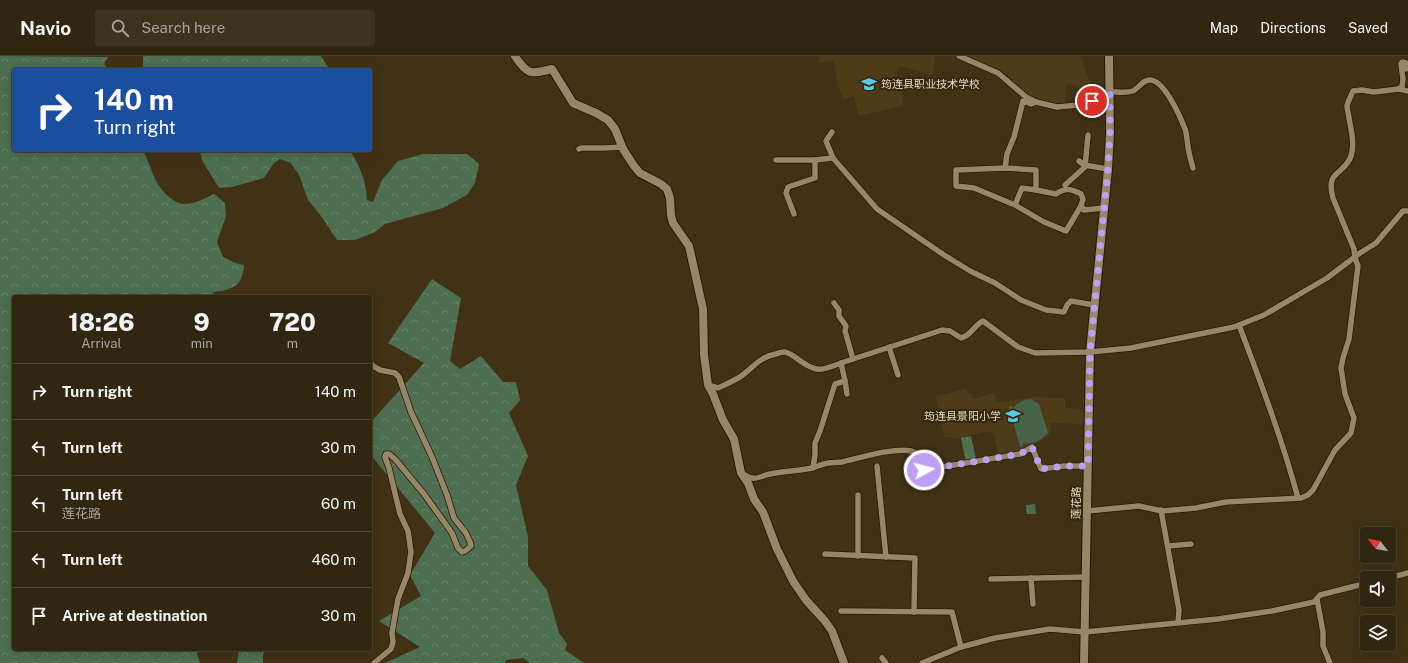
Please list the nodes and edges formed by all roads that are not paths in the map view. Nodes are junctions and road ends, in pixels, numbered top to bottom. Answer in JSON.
{"nodes":[{"id":1,"x":515,"y":56,"type":"edge"},
{"id":2,"x":959,"y":56,"type":"edge"},
{"id":3,"x":1109,"y":56,"type":"edge"},
{"id":4,"x":1406,"y":70,"type":"dead end"},
{"id":5,"x":1398,"y":89,"type":"junction"},
{"id":6,"x":1110,"y":91,"type":"junction"},
{"id":7,"x":1408,"y":91,"type":"edge"},
{"id":8,"x":1036,"y":102,"type":"junction"},
{"id":9,"x":832,"y":132,"type":"dead end"},
{"id":10,"x":1088,"y":135,"type":"dead end"},
{"id":11,"x":622,"y":146,"type":"junction"},
{"id":12,"x":579,"y":149,"type":"dead end"},
{"id":13,"x":833,"y":158,"type":"junction"},
{"id":14,"x":776,"y":160,"type":"dead end"},
{"id":15,"x":815,"y":160,"type":"junction"},
{"id":16,"x":1079,"y":161,"type":"dead end"},
{"id":17,"x":1086,"y":165,"type":"junction"},
{"id":18,"x":1005,"y":168,"type":"junction"},
{"id":19,"x":1192,"y":168,"type":"dead end"},
{"id":20,"x":1108,"y":169,"type":"junction"},
{"id":21,"x":1065,"y":185,"type":"dead end"},
{"id":22,"x":1036,"y":190,"type":"junction"},
{"id":23,"x":1014,"y":205,"type":"junction"},
{"id":24,"x":1081,"y":206,"type":"junction"},
{"id":25,"x":1104,"y":208,"type":"junction"},
{"id":26,"x":1408,"y":211,"type":"edge"},
{"id":27,"x":794,"y":214,"type":"dead end"},
{"id":28,"x":1355,"y":258,"type":"junction"},
{"id":29,"x":834,"y":302,"type":"dead end"},
{"id":30,"x":1094,"y":305,"type":"junction"},
{"id":31,"x":1239,"y":326,"type":"junction"},
{"id":32,"x":889,"y":347,"type":"junction"},
{"id":33,"x":1090,"y":352,"type":"junction"},
{"id":34,"x":853,"y":358,"type":"junction"},
{"id":35,"x":841,"y":363,"type":"junction"},
{"id":36,"x":372,"y":365,"type":"edge"},
{"id":37,"x":898,"y":375,"type":"dead end"},
{"id":38,"x":844,"y":381,"type":"junction"},
{"id":39,"x":708,"y":385,"type":"junction"},
{"id":40,"x":847,"y":394,"type":"dead end"},
{"id":41,"x":877,"y":466,"type":"dead end"},
{"id":42,"x":1088,"y":466,"type":"junction"},
{"id":43,"x":813,"y":468,"type":"junction"},
{"id":44,"x":741,"y":473,"type":"junction"},
{"id":45,"x":858,"y":495,"type":"dead end"},
{"id":46,"x":1298,"y":498,"type":"junction"},
{"id":47,"x":1161,"y":510,"type":"junction"},
{"id":48,"x":1087,"y":511,"type":"junction"},
{"id":49,"x":1190,"y":544,"type":"dead end"},
{"id":50,"x":1168,"y":546,"type":"junction"},
{"id":51,"x":825,"y":554,"type":"dead end"},
{"id":52,"x":858,"y":556,"type":"junction"},
{"id":53,"x":886,"y":557,"type":"junction"},
{"id":54,"x":1408,"y":573,"type":"edge"},
{"id":55,"x":1396,"y":576,"type":"edge"},
{"id":56,"x":1086,"y":577,"type":"junction"},
{"id":57,"x":1031,"y":578,"type":"junction"},
{"id":58,"x":991,"y":579,"type":"dead end"},
{"id":59,"x":1360,"y":585,"type":"edge"},
{"id":60,"x":1317,"y":599,"type":"junction"},
{"id":61,"x":1033,"y":604,"type":"dead end"},
{"id":62,"x":841,"y":612,"type":"dead end"},
{"id":63,"x":914,"y":612,"type":"junction"},
{"id":64,"x":1178,"y":622,"type":"junction"},
{"id":65,"x":1085,"y":632,"type":"junction"},
{"id":66,"x":962,"y":647,"type":"junction"},
{"id":67,"x":882,"y":658,"type":"dead end"},
{"id":68,"x":374,"y":663,"type":"edge"},
{"id":69,"x":844,"y":663,"type":"edge"},
{"id":70,"x":886,"y":663,"type":"edge"},
{"id":71,"x":922,"y":663,"type":"edge"},
{"id":72,"x":1084,"y":663,"type":"edge"},
{"id":73,"x":1330,"y":663,"type":"edge"}],
"edges":[{"from":1,"to":11,"type":"street"},
{"from":2,"to":8,"type":"street"},
{"from":3,"to":6,"type":"street","name":"莲花路"},
{"from":4,"to":5,"type":"street"},
{"from":5,"to":7,"type":"street"},
{"from":5,"to":28,"type":"street"},
{"from":6,"to":8,"type":"street"},
{"from":6,"to":19,"type":"street"},
{"from":6,"to":20,"type":"street","name":"莲花路"},
{"from":8,"to":18,"type":"street"},
{"from":9,"to":13,"type":"street"},
{"from":10,"to":17,"type":"street"},
{"from":11,"to":12,"type":"street"},
{"from":11,"to":39,"type":"street"},
{"from":13,"to":15,"type":"street"},
{"from":13,"to":30,"type":"street"},
{"from":14,"to":15,"type":"street"},
{"from":15,"to":27,"type":"street"},
{"from":16,"to":17,"type":"street"},
{"from":17,"to":20,"type":"street"},
{"from":17,"to":21,"type":"street"},
{"from":18,"to":22,"type":"street"},
{"from":18,"to":23,"type":"street"},
{"from":20,"to":25,"type":"street","name":"莲花路"},
{"from":22,"to":23,"type":"street"},
{"from":22,"to":24,"type":"street"},
{"from":23,"to":24,"type":"street"},
{"from":24,"to":25,"type":"street"},
{"from":25,"to":30,"type":"street","name":"莲花路"},
{"from":26,"to":28,"type":"street"},
{"from":28,"to":31,"type":"street"},
{"from":28,"to":46,"type":"street"},
{"from":29,"to":34,"type":"street"},
{"from":30,"to":33,"type":"street","name":"莲花路"},
{"from":31,"to":33,"type":"street"},
{"from":31,"to":46,"type":"street"},
{"from":32,"to":33,"type":"street"},
{"from":32,"to":34,"type":"street"},
{"from":32,"to":37,"type":"street"},
{"from":33,"to":42,"type":"street","name":"莲花路"},
{"from":34,"to":35,"type":"street"},
{"from":35,"to":38,"type":"street"},
{"from":35,"to":39,"type":"street"},
{"from":36,"to":68,"type":"street"},
{"from":38,"to":40,"type":"street"},
{"from":38,"to":43,"type":"street"},
{"from":39,"to":44,"type":"street"},
{"from":41,"to":53,"type":"street"},
{"from":42,"to":43,"type":"street"},
{"from":42,"to":48,"type":"street","name":"莲花路"},
{"from":43,"to":44,"type":"street"},
{"from":44,"to":69,"type":"street"},
{"from":45,"to":52,"type":"street"},
{"from":46,"to":47,"type":"street"},
{"from":47,"to":48,"type":"street"},
{"from":47,"to":50,"type":"street"},
{"from":48,"to":56,"type":"street","name":"莲花路"},
{"from":49,"to":50,"type":"street"},
{"from":50,"to":64,"type":"street"},
{"from":51,"to":52,"type":"street"},
{"from":52,"to":53,"type":"street"},
{"from":53,"to":63,"type":"street"},
{"from":54,"to":55,"type":"street"},
{"from":56,"to":57,"type":"street"},
{"from":56,"to":65,"type":"street","name":"莲花路"},
{"from":57,"to":58,"type":"street"},
{"from":57,"to":61,"type":"street"},
{"from":59,"to":60,"type":"street"},
{"from":60,"to":64,"type":"street"},
{"from":60,"to":73,"type":"street"},
{"from":62,"to":63,"type":"street"},
{"from":63,"to":66,"type":"street"},
{"from":64,"to":65,"type":"street"},
{"from":65,"to":66,"type":"street"},
{"from":65,"to":72,"type":"street","name":"莲花路"},
{"from":66,"to":71,"type":"street"},
{"from":67,"to":70,"type":"street"}]}
